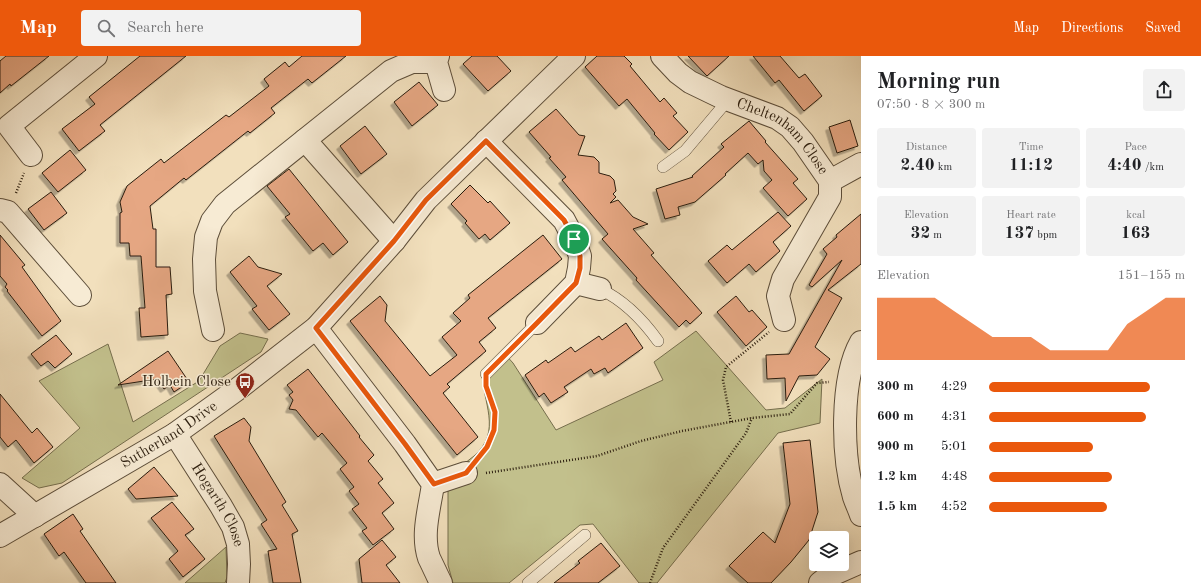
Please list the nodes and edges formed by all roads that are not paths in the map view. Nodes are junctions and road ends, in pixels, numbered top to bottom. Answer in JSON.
{"nodes":[{"id":1,"x":96,"y":56,"type":"edge"},
{"id":2,"x":574,"y":56,"type":"edge"},
{"id":3,"x":662,"y":56,"type":"edge"},
{"id":4,"x":437,"y":59,"type":"edge"},
{"id":5,"x":444,"y":90,"type":"dead end"},
{"id":6,"x":728,"y":100,"type":"junction"},
{"id":7,"x":305,"y":140,"type":"junction"},
{"id":8,"x":486,"y":141,"type":"junction"},
{"id":9,"x":31,"y":155,"type":"road end"},
{"id":10,"x":861,"y":164,"type":"edge"},
{"id":11,"x":662,"y":167,"type":"dead end"},
{"id":12,"x":830,"y":181,"type":"junction"},
{"id":13,"x":4,"y":211,"type":"edge"},
{"id":14,"x":394,"y":241,"type":"junction"},
{"id":15,"x":576,"y":283,"type":"junction"},
{"id":16,"x":600,"y":289,"type":"joint"},
{"id":17,"x":80,"y":295,"type":"dead end"},
{"id":18,"x":784,"y":320,"type":"road end"},
{"id":19,"x":537,"y":323,"type":"joint"},
{"id":20,"x":316,"y":328,"type":"junction"},
{"id":21,"x":213,"y":330,"type":"dead end"},
{"id":22,"x":658,"y":341,"type":"dead end"},
{"id":23,"x":861,"y":342,"type":"edge"},
{"id":24,"x":486,"y":374,"type":"road end"},
{"id":25,"x":175,"y":434,"type":"junction"},
{"id":26,"x":466,"y":473,"type":"road end"},
{"id":27,"x":0,"y":484,"type":"edge"},
{"id":28,"x":434,"y":484,"type":"junction"},
{"id":29,"x":861,"y":515,"type":"edge"},
{"id":30,"x":35,"y":516,"type":"junction"},
{"id":31,"x":585,"y":535,"type":"dead end"},
{"id":32,"x":0,"y":536,"type":"edge"},
{"id":33,"x":861,"y":562,"type":"edge"},
{"id":34,"x":238,"y":583,"type":"edge"},
{"id":35,"x":441,"y":583,"type":"edge"},
{"id":36,"x":528,"y":583,"type":"edge"},
{"id":37,"x":820,"y":583,"type":"edge"}],
"edges":[{"from":1,"to":9,"type":"street"},
{"from":2,"to":8,"type":"street","name":"Sutherland Drive"},
{"from":3,"to":6,"type":"street","name":"Cheltenham Close"},
{"from":4,"to":5,"type":"street"},
{"from":4,"to":7,"type":"street"},
{"from":6,"to":11,"type":"lane"},
{"from":6,"to":12,"type":"street","name":"Cheltenham Close"},
{"from":7,"to":14,"type":"street"},
{"from":7,"to":21,"type":"street"},
{"from":8,"to":14,"type":"street","name":"Sutherland Drive"},
{"from":8,"to":15,"type":"street"},
{"from":10,"to":12,"type":"street"},
{"from":12,"to":18,"type":"street","name":"Cheltenham Close"},
{"from":13,"to":17,"type":"street"},
{"from":14,"to":20,"type":"street","name":"Sutherland Drive"},
{"from":15,"to":16,"type":"street"},
{"from":15,"to":19,"type":"street"},
{"from":16,"to":22,"type":"lane"},
{"from":19,"to":24,"type":"lane"},
{"from":20,"to":25,"type":"street","name":"Sutherland Drive"},
{"from":20,"to":28,"type":"street"},
{"from":23,"to":29,"type":"street"},
{"from":25,"to":30,"type":"street","name":"Sutherland Drive"},
{"from":25,"to":34,"type":"street","name":"Hogarth Close"},
{"from":26,"to":28,"type":"street"},
{"from":27,"to":30,"type":"street"},
{"from":28,"to":35,"type":"street"},
{"from":30,"to":32,"type":"street","name":"Sutherland Drive"},
{"from":31,"to":36,"type":"lane"},
{"from":33,"to":37,"type":"street"}]}
